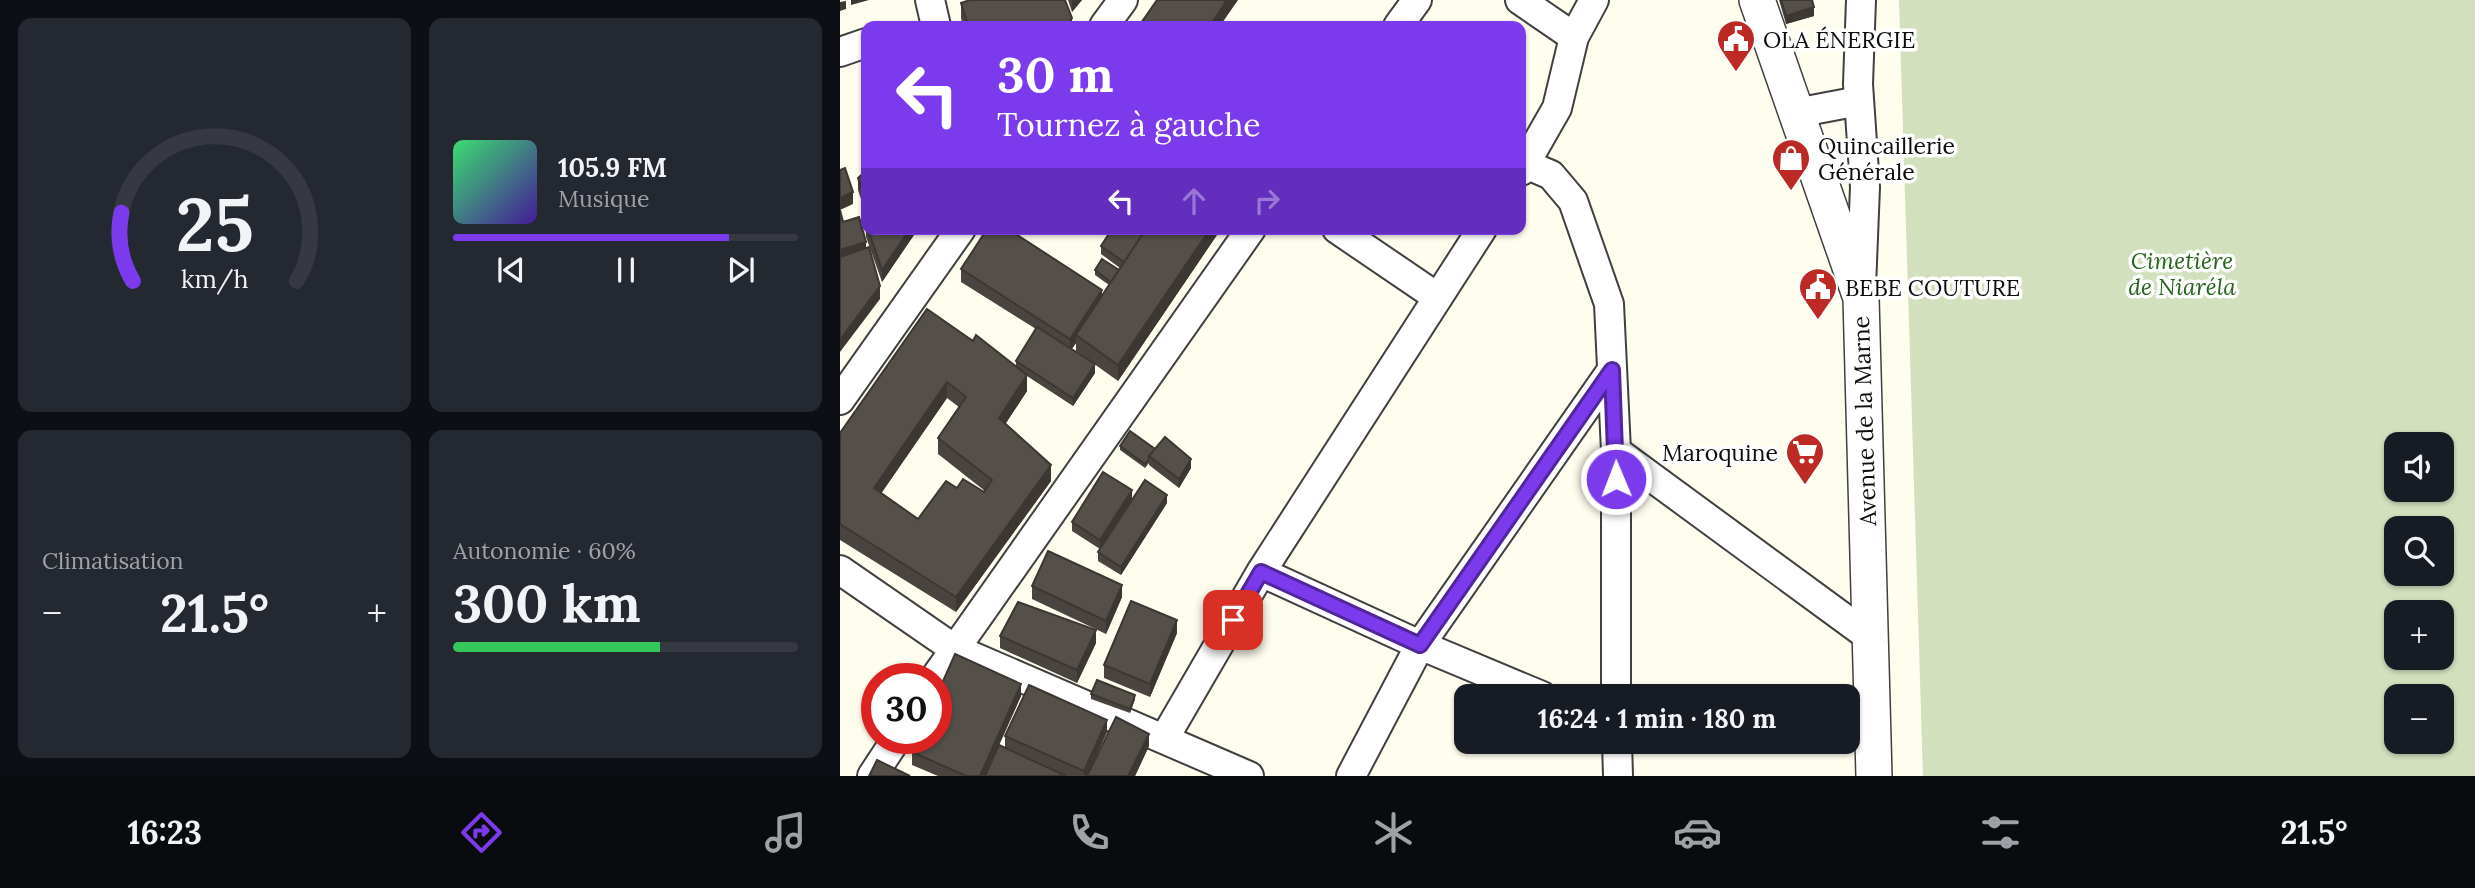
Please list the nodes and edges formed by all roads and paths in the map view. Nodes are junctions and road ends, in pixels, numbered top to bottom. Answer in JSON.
{"nodes":[{"id":1,"x":1123,"y":0,"type":"edge"},
{"id":2,"x":1417,"y":0,"type":"edge"},
{"id":3,"x":1520,"y":0,"type":"edge"},
{"id":4,"x":1594,"y":0,"type":"edge"},
{"id":5,"x":1757,"y":0,"type":"edge"},
{"id":6,"x":1861,"y":0,"type":"edge"},
{"id":7,"x":1108,"y":21,"type":"edge"},
{"id":8,"x":1402,"y":21,"type":"edge"},
{"id":9,"x":1574,"y":37,"type":"junction"},
{"id":10,"x":861,"y":45,"type":"edge"},
{"id":11,"x":840,"y":52,"type":"edge"},
{"id":12,"x":1859,"y":101,"type":"junction"},
{"id":13,"x":1796,"y":113,"type":"junction"},
{"id":14,"x":1526,"y":159,"type":"edge"},
{"id":15,"x":1526,"y":167,"type":"edge"},
{"id":16,"x":957,"y":235,"type":"edge"},
{"id":17,"x":1247,"y":235,"type":"edge"},
{"id":18,"x":1347,"y":235,"type":"edge"},
{"id":19,"x":1478,"y":235,"type":"edge"},
{"id":20,"x":1437,"y":297,"type":"junction"},
{"id":21,"x":1861,"y":298,"type":"junction"},
{"id":22,"x":1612,"y":370,"type":"junction"},
{"id":23,"x":840,"y":400,"type":"edge"},
{"id":24,"x":1616,"y":451,"type":"junction"},
{"id":25,"x":840,"y":570,"type":"edge"},
{"id":26,"x":1261,"y":572,"type":"junction"},
{"id":27,"x":1871,"y":638,"type":"junction"},
{"id":28,"x":1420,"y":645,"type":"junction"},
{"id":29,"x":953,"y":649,"type":"junction"},
{"id":30,"x":944,"y":663,"type":"edge"},
{"id":31,"x":1513,"y":684,"type":"edge"},
{"id":32,"x":1616,"y":684,"type":"edge"},
{"id":33,"x":1164,"y":739,"type":"junction"},
{"id":34,"x":886,"y":754,"type":"edge"},
{"id":35,"x":1617,"y":754,"type":"edge"},
{"id":36,"x":1215,"y":768,"type":"edge"},
{"id":37,"x":876,"y":770,"type":"edge"},
{"id":38,"x":906,"y":776,"type":"edge"},
{"id":39,"x":1250,"y":776,"type":"edge"},
{"id":40,"x":1351,"y":776,"type":"edge"},
{"id":41,"x":1618,"y":776,"type":"edge"},
{"id":42,"x":1874,"y":776,"type":"edge"}],
"edges":[{"from":1,"to":7,"type":"street"},
{"from":2,"to":8,"type":"street"},
{"from":3,"to":9,"type":"street"},
{"from":4,"to":9,"type":"street"},
{"from":5,"to":13,"type":"street","name":"Avenue de la Marne"},
{"from":6,"to":12,"type":"street"},
{"from":9,"to":14,"type":"street"},
{"from":10,"to":11,"type":"street"},
{"from":12,"to":13,"type":"street"},
{"from":12,"to":21,"type":"street"},
{"from":13,"to":21,"type":"street","name":"Avenue de la Marne"},
{"from":15,"to":22,"type":"street"},
{"from":16,"to":23,"type":"street"},
{"from":17,"to":29,"type":"street"},
{"from":18,"to":20,"type":"street"},
{"from":19,"to":20,"type":"street"},
{"from":20,"to":26,"type":"street"},
{"from":21,"to":27,"type":"street","name":"Avenue de la Marne"},
{"from":22,"to":24,"type":"street"},
{"from":22,"to":28,"type":"street"},
{"from":24,"to":27,"type":"street"},
{"from":24,"to":32,"type":"street"},
{"from":25,"to":29,"type":"street"},
{"from":26,"to":28,"type":"street"},
{"from":26,"to":33,"type":"street"},
{"from":27,"to":42,"type":"street","name":"Avenue de la Marne"},
{"from":28,"to":31,"type":"street"},
{"from":28,"to":40,"type":"street"},
{"from":29,"to":30,"type":"street"},
{"from":29,"to":33,"type":"street"},
{"from":33,"to":36,"type":"street"},
{"from":34,"to":37,"type":"street"},
{"from":35,"to":41,"type":"street"},
{"from":36,"to":39,"type":"street"},
{"from":37,"to":38,"type":"street"}]}
